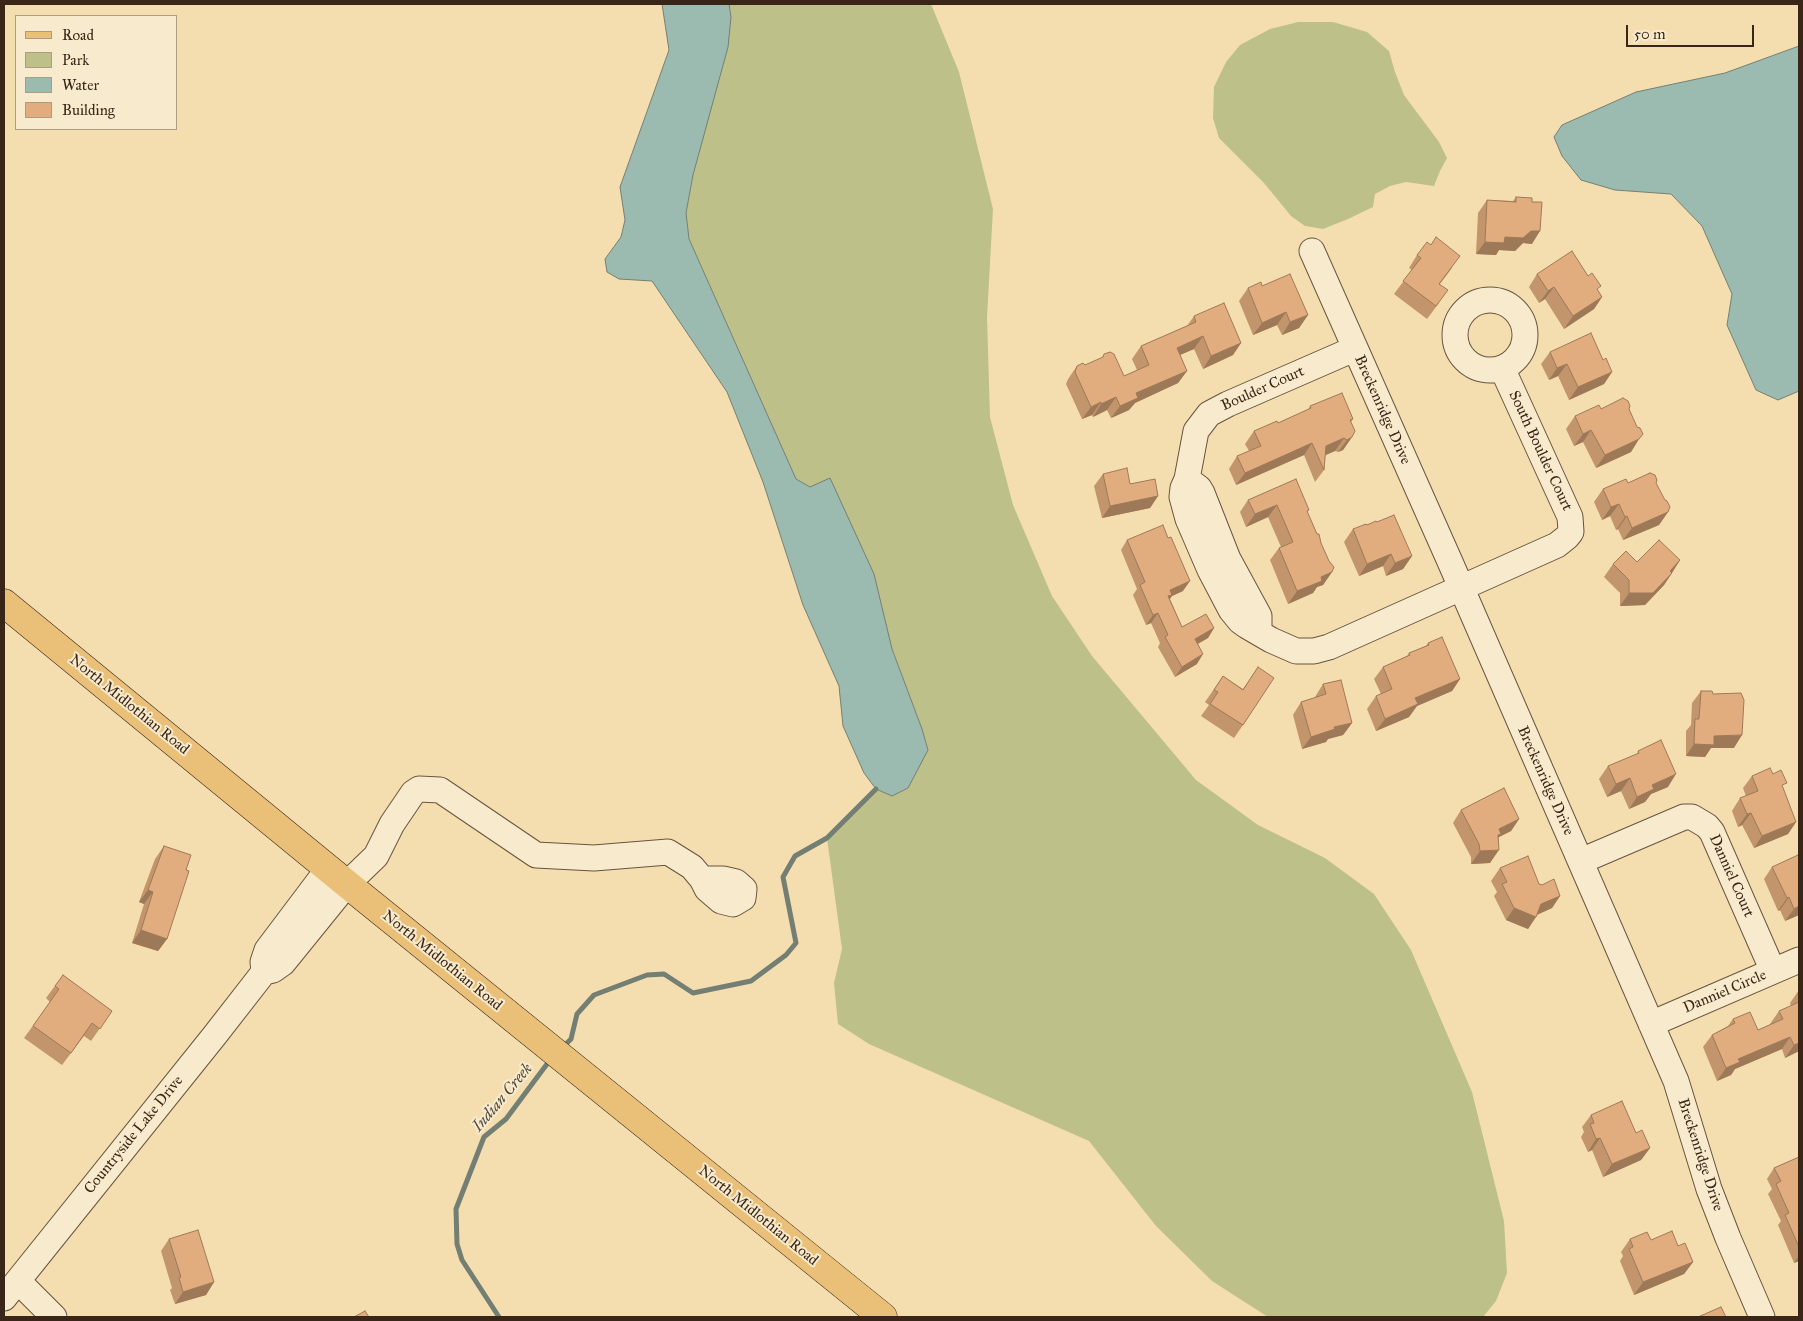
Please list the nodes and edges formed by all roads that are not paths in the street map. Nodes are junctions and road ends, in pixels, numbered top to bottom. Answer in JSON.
{"nodes":[{"id":1,"x":1312,"y":251,"type":"dead end"},
{"id":2,"x":1354,"y":349,"type":"junction"},
{"id":3,"x":1502,"y":368,"type":"dead end"},
{"id":4,"x":1461,"y":587,"type":"junction"},
{"id":5,"x":4,"y":603,"type":"edge"},
{"id":6,"x":1581,"y":861,"type":"junction"},
{"id":7,"x":338,"y":876,"type":"junction"},
{"id":8,"x":702,"y":879,"type":"dead end"},
{"id":9,"x":1799,"y":960,"type":"edge"},
{"id":10,"x":1773,"y":971,"type":"junction"},
{"id":11,"x":1651,"y":1024,"type":"junction"},
{"id":12,"x":11,"y":1289,"type":"edge"},
{"id":13,"x":54,"y":1317,"type":"edge"},
{"id":14,"x":883,"y":1317,"type":"edge"},
{"id":15,"x":1762,"y":1317,"type":"edge"}],
"edges":[{"from":1,"to":2,"type":"street","name":"Breckenridge Drive"},
{"from":2,"to":4,"type":"street","name":"Breckenridge Drive"},
{"from":2,"to":4,"type":"street","name":"Boulder Court"},
{"from":3,"to":4,"type":"street","name":"South Boulder Court"},
{"from":4,"to":6,"type":"street","name":"Breckenridge Drive"},
{"from":5,"to":7,"type":"main road","name":"North Midlothian Road"},
{"from":6,"to":10,"type":"street","name":"Danniel Court"},
{"from":6,"to":11,"type":"street","name":"Breckenridge Drive"},
{"from":7,"to":8,"type":"street","name":"Countryside Lake Drive"},
{"from":7,"to":12,"type":"street","name":"Countryside Lake Drive"},
{"from":7,"to":14,"type":"main road","name":"North Midlothian Road"},
{"from":9,"to":10,"type":"street","name":"Danniel Circle"},
{"from":10,"to":11,"type":"street","name":"Danniel Circle"},
{"from":11,"to":15,"type":"street","name":"Breckenridge Drive"},
{"from":12,"to":13,"type":"street"}]}
